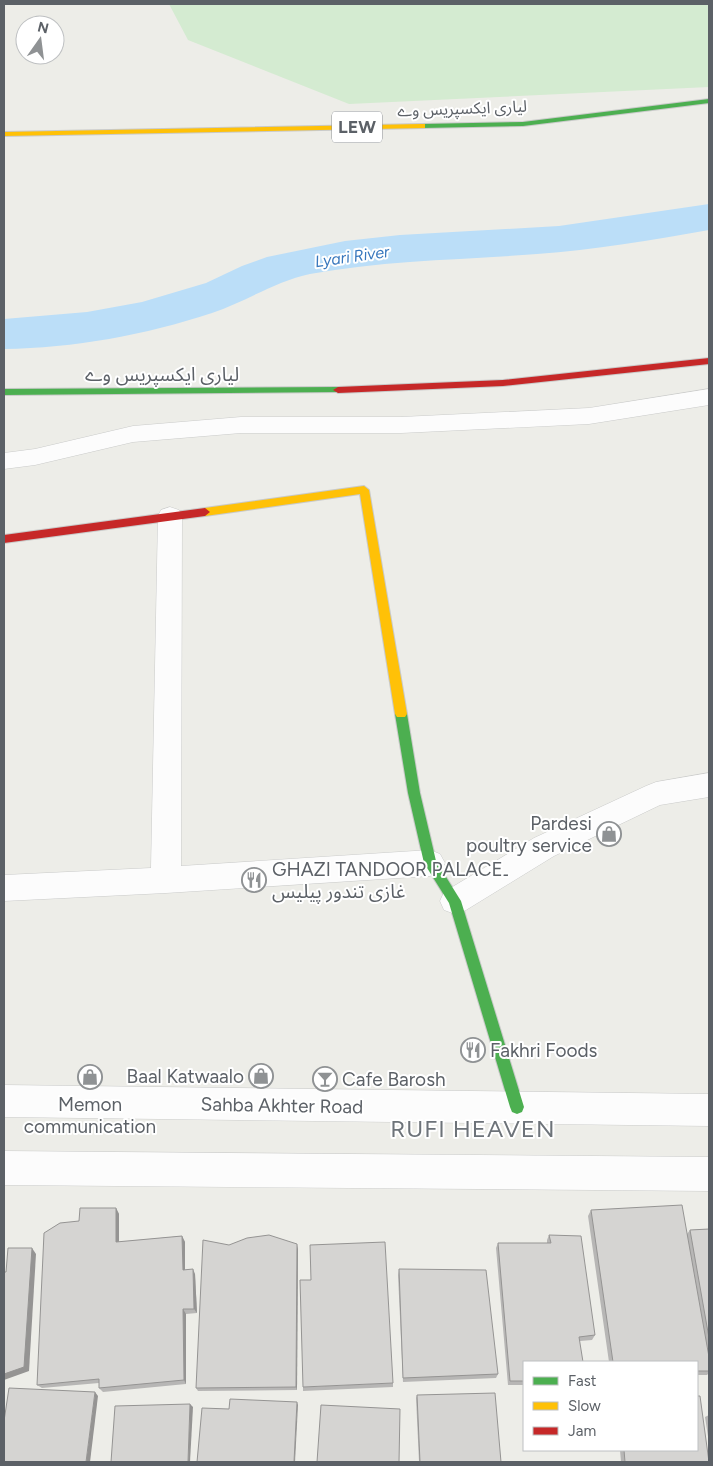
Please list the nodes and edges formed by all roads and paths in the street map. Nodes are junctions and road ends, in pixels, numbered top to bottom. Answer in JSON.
{"nodes":[{"id":1,"x":709,"y":101,"type":"edge"},
{"id":2,"x":4,"y":134,"type":"edge"},
{"id":3,"x":709,"y":361,"type":"edge"},
{"id":4,"x":4,"y":392,"type":"edge"},
{"id":5,"x":709,"y":398,"type":"edge"},
{"id":6,"x":4,"y":461,"type":"edge"},
{"id":7,"x":170,"y":516,"type":"junction"},
{"id":8,"x":4,"y":539,"type":"edge"},
{"id":9,"x":709,"y":785,"type":"edge"},
{"id":10,"x":430,"y":863,"type":"junction"},
{"id":11,"x":166,"y":880,"type":"junction"},
{"id":12,"x":4,"y":888,"type":"edge"},
{"id":13,"x":455,"y":901,"type":"junction"},
{"id":14,"x":4,"y":1101,"type":"edge"},
{"id":15,"x":517,"y":1107,"type":"junction"},
{"id":16,"x":709,"y":1110,"type":"edge"},
{"id":17,"x":9,"y":1174,"type":"edge"},
{"id":18,"x":709,"y":1174,"type":"edge"}],
"edges":[{"from":1,"to":2,"type":"main road","name":"لیاری ایکسپریس وے","number":"LEW"},
{"from":3,"to":4,"type":"main road","name":"لیاری ایکسپریس وے"},
{"from":5,"to":6,"type":"street"},
{"from":7,"to":8,"type":"main road"},
{"from":7,"to":10,"type":"main road"},
{"from":7,"to":11,"type":"street"},
{"from":9,"to":13,"type":"street"},
{"from":10,"to":11,"type":"street"},
{"from":10,"to":13,"type":"main road"},
{"from":11,"to":12,"type":"street"},
{"from":13,"to":15,"type":"main road"},
{"from":14,"to":15,"type":"street","name":"Sahba Akhter Road"},
{"from":15,"to":16,"type":"street","name":"Sahba Akhter Road"},
{"from":17,"to":18,"type":"street"}]}
